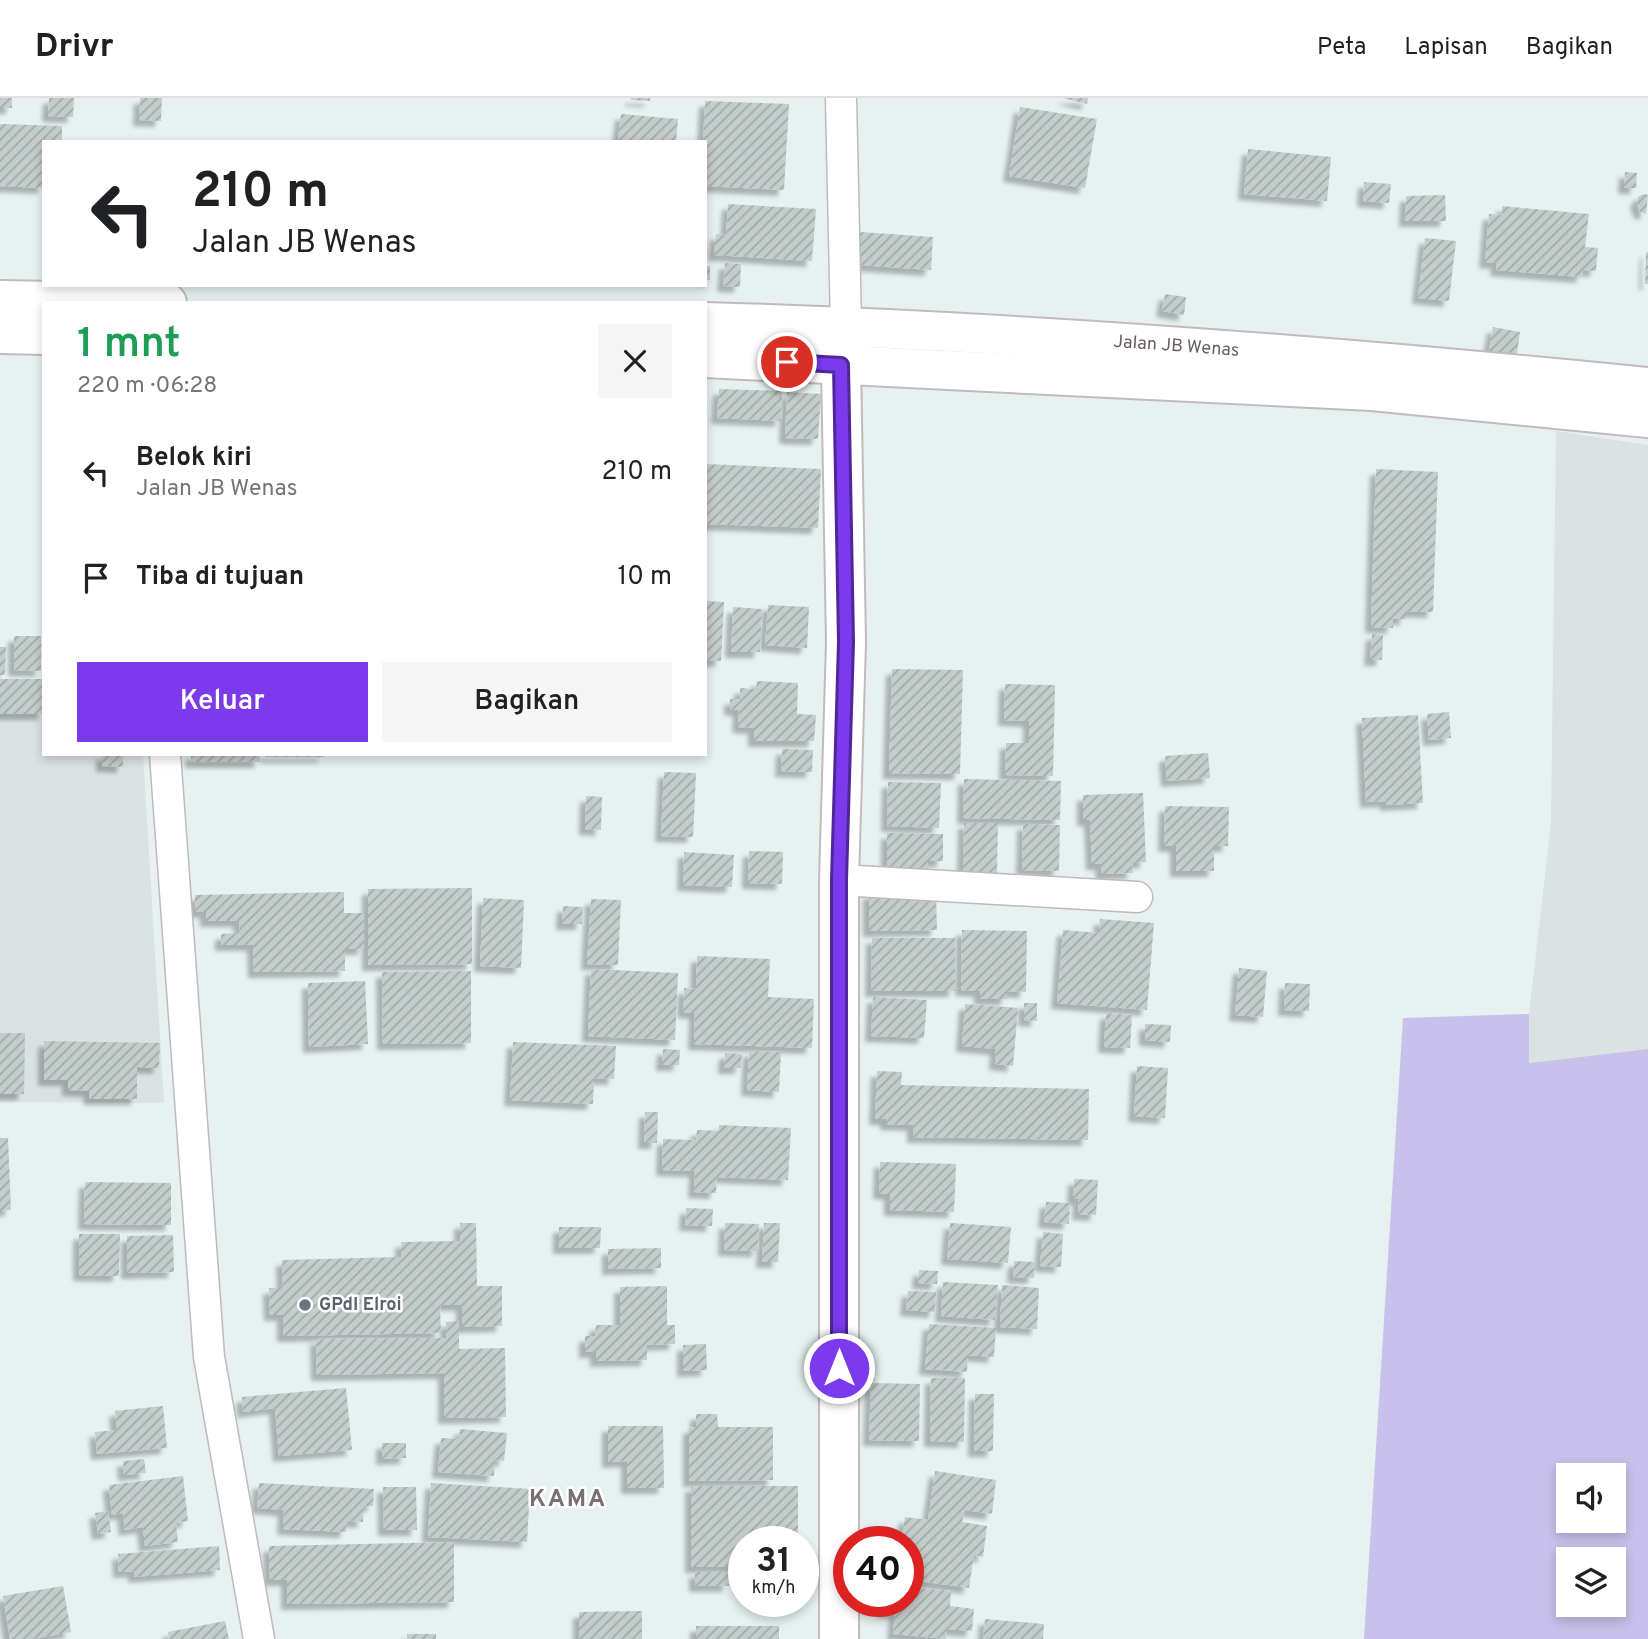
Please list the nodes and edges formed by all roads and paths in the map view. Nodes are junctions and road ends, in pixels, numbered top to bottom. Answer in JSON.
{"nodes":[{"id":1,"x":841,"y":98,"type":"edge"},
{"id":2,"x":0,"y":300,"type":"edge"},
{"id":3,"x":73,"y":301,"type":"edge"},
{"id":4,"x":707,"y":322,"type":"edge"},
{"id":5,"x":845,"y":326,"type":"junction"},
{"id":6,"x":0,"y":334,"type":"edge"},
{"id":7,"x":42,"y":334,"type":"edge"},
{"id":8,"x":707,"y":358,"type":"edge"},
{"id":9,"x":841,"y":365,"type":"junction"},
{"id":10,"x":1648,"y":387,"type":"edge"},
{"id":11,"x":1648,"y":418,"type":"edge"},
{"id":12,"x":164,"y":756,"type":"edge"},
{"id":13,"x":839,"y":880,"type":"junction"},
{"id":14,"x":1137,"y":897,"type":"dead end"},
{"id":15,"x":259,"y":1639,"type":"edge"},
{"id":16,"x":839,"y":1639,"type":"edge"}],
"edges":[{"from":1,"to":5,"type":"street"},
{"from":2,"to":3,"type":"main road"},
{"from":4,"to":5,"type":"main road","name":"Jalan JB Wenas"},
{"from":5,"to":9,"type":"main road"},
{"from":5,"to":10,"type":"main road","name":"Jalan JB Wenas"},
{"from":6,"to":7,"type":"main road"},
{"from":8,"to":9,"type":"main road","name":"Jalan JB Wenas"},
{"from":9,"to":11,"type":"main road","name":"Jalan JB Wenas"},
{"from":9,"to":13,"type":"main road"},
{"from":12,"to":15,"type":"street"},
{"from":13,"to":14,"type":"street"},
{"from":13,"to":16,"type":"main road"}]}
